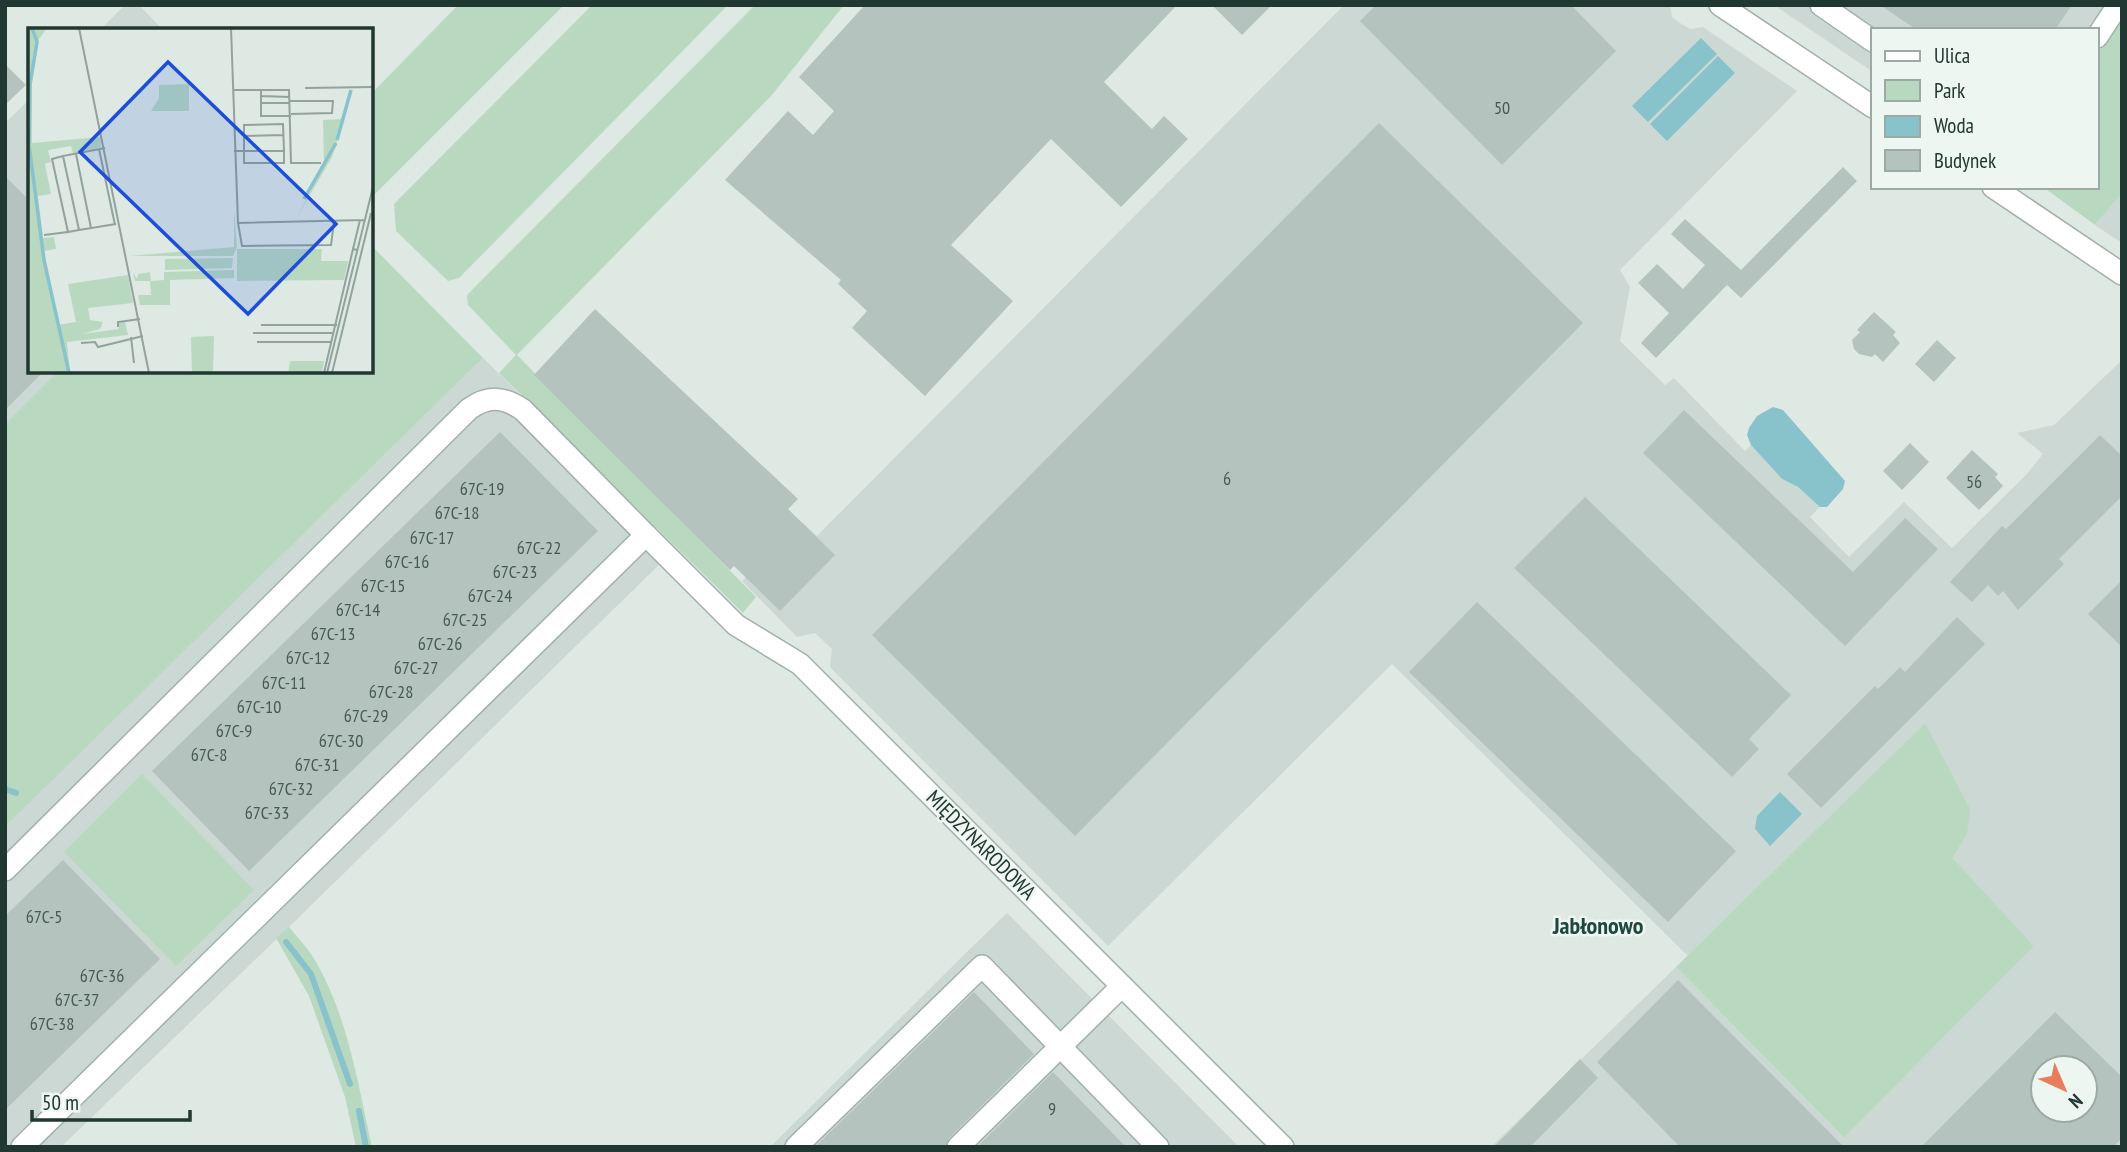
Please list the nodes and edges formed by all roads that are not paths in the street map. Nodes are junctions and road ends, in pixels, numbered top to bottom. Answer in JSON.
{"nodes":[{"id":1,"x":1720,"y":5,"type":"edge"},
{"id":2,"x":1821,"y":5,"type":"edge"},
{"id":3,"x":2118,"y":5,"type":"edge"},
{"id":4,"x":2099,"y":34,"type":"edge"},
{"id":5,"x":1871,"y":40,"type":"edge"},
{"id":6,"x":1871,"y":106,"type":"edge"},
{"id":7,"x":1996,"y":189,"type":"edge"},
{"id":8,"x":2122,"y":274,"type":"edge"},
{"id":9,"x":646,"y":535,"type":"junction"},
{"id":10,"x":5,"y":870,"type":"edge"},
{"id":11,"x":1122,"y":986,"type":"junction"},
{"id":12,"x":1060,"y":1046,"type":"junction"},
{"id":13,"x":22,"y":1147,"type":"edge"},
{"id":14,"x":796,"y":1147,"type":"edge"},
{"id":15,"x":958,"y":1147,"type":"edge"},
{"id":16,"x":1158,"y":1147,"type":"edge"},
{"id":17,"x":1283,"y":1147,"type":"edge"}],
"edges":[{"from":1,"to":6,"type":"street"},
{"from":2,"to":5,"type":"street"},
{"from":3,"to":4,"type":"street"},
{"from":7,"to":8,"type":"street"},
{"from":9,"to":10,"type":"street","name":"MIĘDZYNARODOWA"},
{"from":9,"to":11,"type":"street","name":"MIĘDZYNARODOWA"},
{"from":9,"to":13,"type":"street"},
{"from":11,"to":12,"type":"street"},
{"from":11,"to":17,"type":"street","name":"MIĘDZYNARODOWA"},
{"from":12,"to":14,"type":"street"},
{"from":12,"to":15,"type":"street"},
{"from":12,"to":16,"type":"street"}]}
